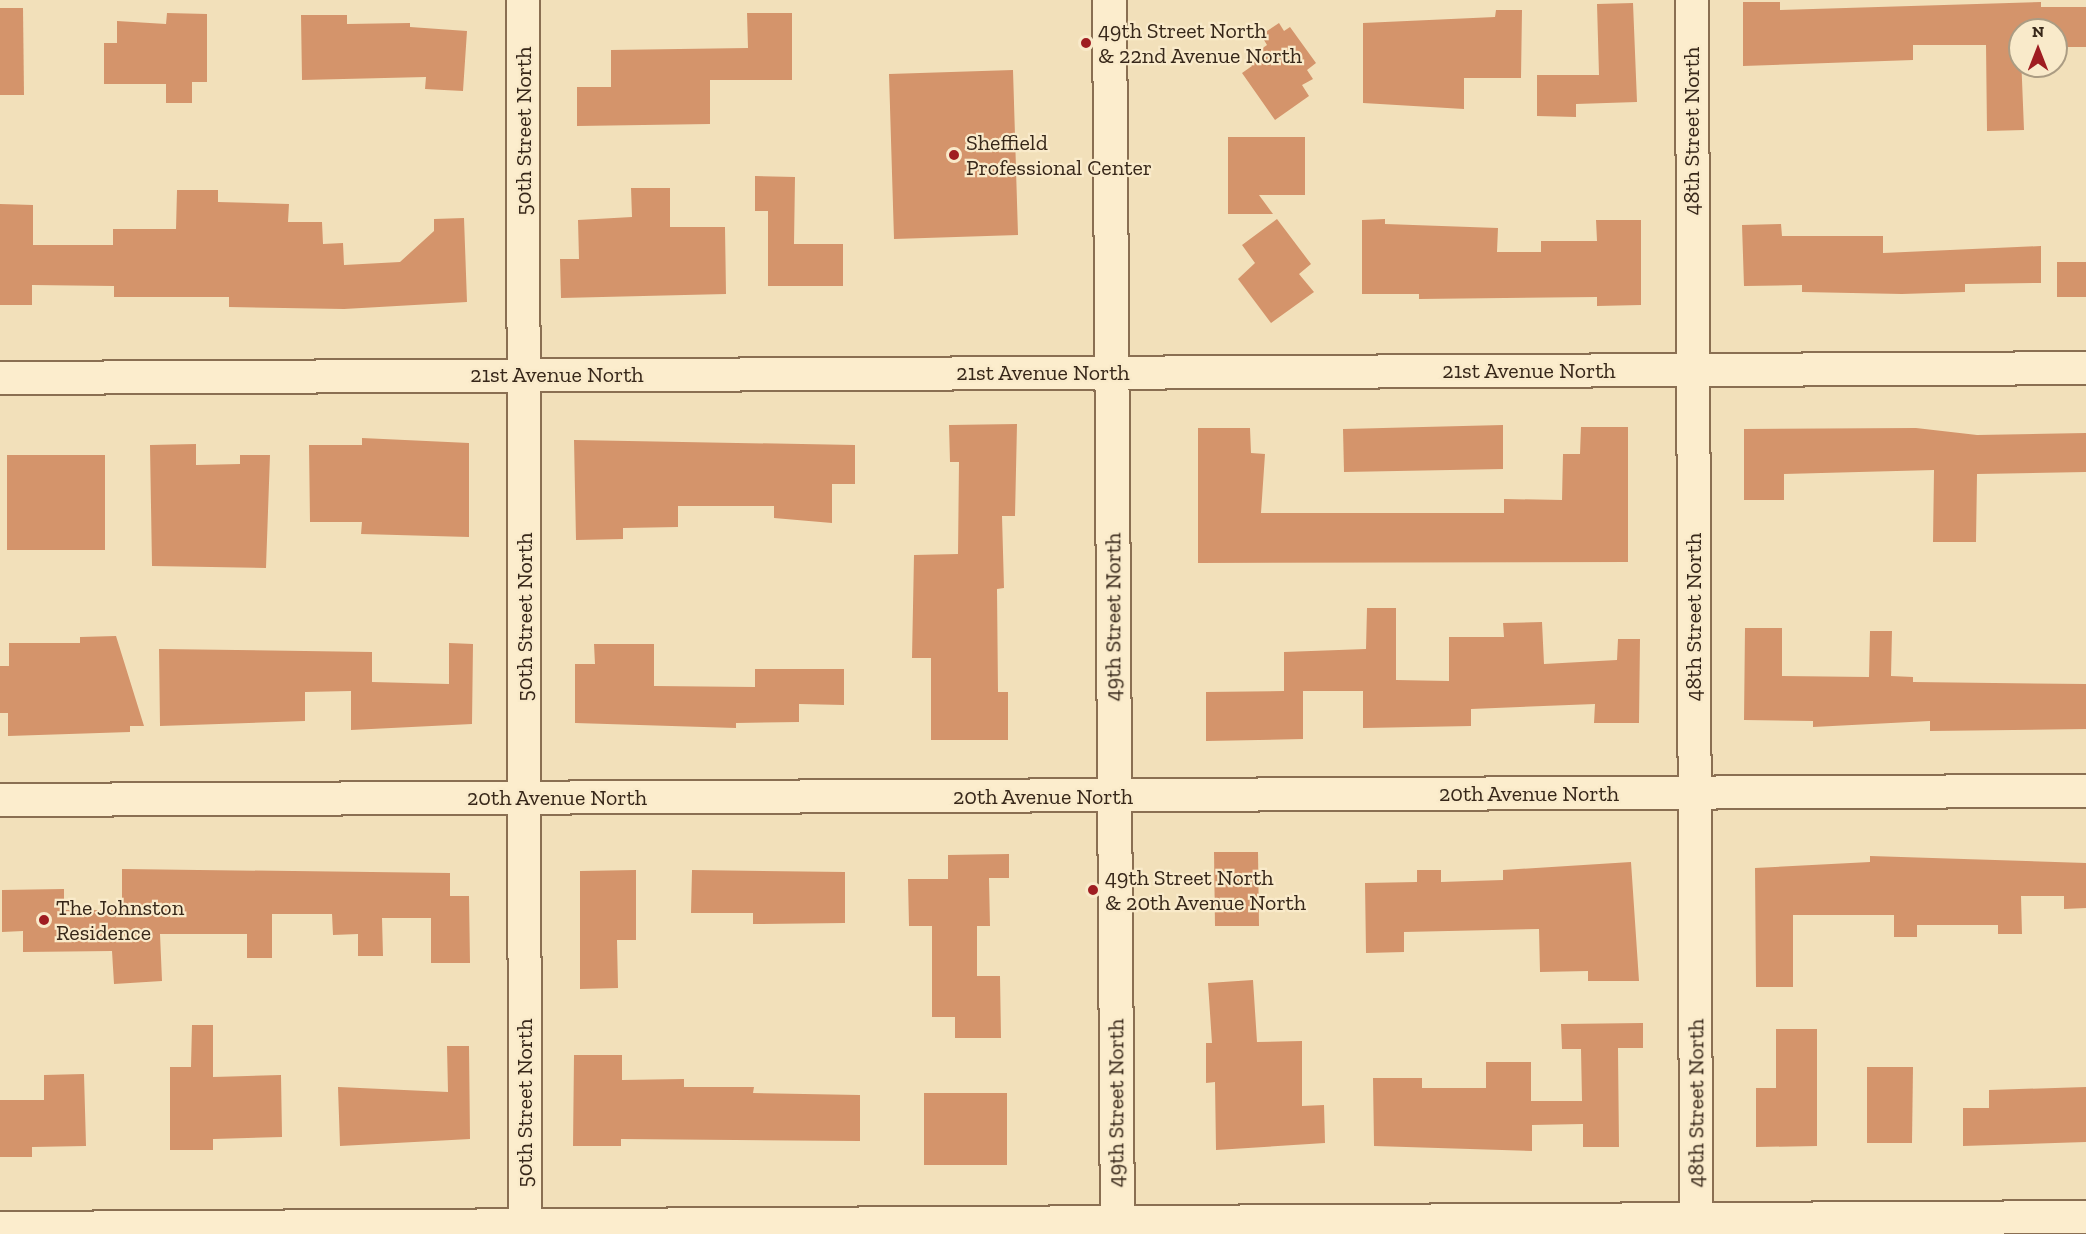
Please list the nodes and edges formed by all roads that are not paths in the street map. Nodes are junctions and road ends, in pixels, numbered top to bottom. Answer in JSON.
{"nodes":[{"id":1,"x":523,"y":0,"type":"edge"},
{"id":2,"x":1109,"y":0,"type":"edge"},
{"id":3,"x":1692,"y":0,"type":"edge"},
{"id":4,"x":2086,"y":368,"type":"edge"},
{"id":5,"x":1693,"y":370,"type":"junction"},
{"id":6,"x":1111,"y":372,"type":"junction"},
{"id":7,"x":525,"y":375,"type":"junction"},
{"id":8,"x":0,"y":378,"type":"edge"},
{"id":9,"x":2086,"y":791,"type":"edge"},
{"id":10,"x":1695,"y":793,"type":"junction"},
{"id":11,"x":1114,"y":797,"type":"junction"},
{"id":12,"x":524,"y":798,"type":"junction"},
{"id":13,"x":0,"y":800,"type":"edge"},
{"id":14,"x":2086,"y":1217,"type":"edge"},
{"id":15,"x":1696,"y":1226,"type":"edge"},
{"id":16,"x":0,"y":1228,"type":"edge"},
{"id":17,"x":1117,"y":1228,"type":"edge"},
{"id":18,"x":525,"y":1230,"type":"edge"}],
"edges":[{"from":1,"to":7,"type":"street","name":"50th Street North"},
{"from":2,"to":6,"type":"main road","name":"49th Street North"},
{"from":3,"to":5,"type":"street","name":"48th Street North"},
{"from":4,"to":5,"type":"street","name":"21st Avenue North"},
{"from":5,"to":6,"type":"street","name":"21st Avenue North"},
{"from":5,"to":10,"type":"street","name":"48th Street North"},
{"from":6,"to":7,"type":"street","name":"21st Avenue North"},
{"from":6,"to":11,"type":"main road","name":"49th Street North"},
{"from":7,"to":8,"type":"street","name":"21st Avenue North"},
{"from":7,"to":12,"type":"street","name":"50th Street North"},
{"from":9,"to":10,"type":"street","name":"20th Avenue North"},
{"from":10,"to":11,"type":"street","name":"20th Avenue North"},
{"from":10,"to":15,"type":"street","name":"48th Street North"},
{"from":11,"to":12,"type":"street","name":"20th Avenue North"},
{"from":11,"to":17,"type":"main road","name":"49th Street North"},
{"from":12,"to":13,"type":"street","name":"20th Avenue North"},
{"from":12,"to":18,"type":"street","name":"50th Street North"},
{"from":14,"to":15,"type":"street"},
{"from":15,"to":17,"type":"street"},
{"from":16,"to":18,"type":"street"},
{"from":17,"to":18,"type":"street"}]}
